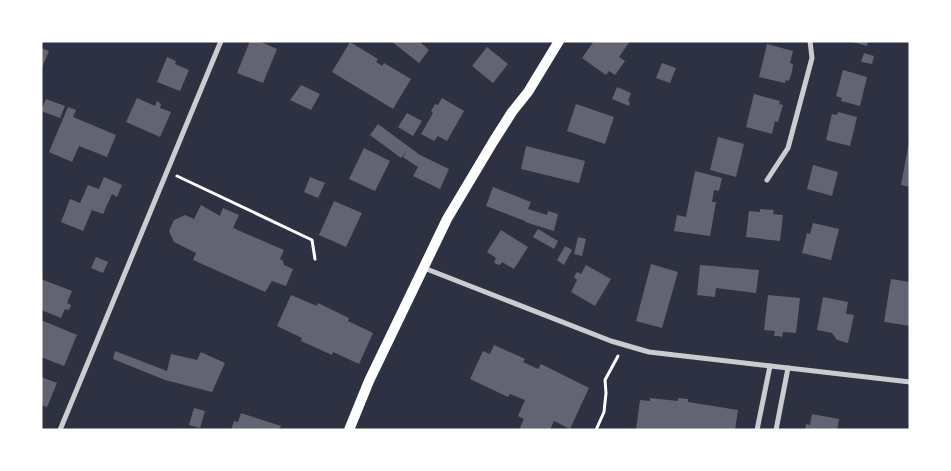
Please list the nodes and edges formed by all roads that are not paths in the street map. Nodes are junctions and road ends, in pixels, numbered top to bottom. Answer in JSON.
{"nodes":[{"id":1,"x":221,"y":41,"type":"edge"},
{"id":2,"x":559,"y":41,"type":"edge"},
{"id":3,"x":810,"y":41,"type":"edge"},
{"id":4,"x":767,"y":180,"type":"dead end"},
{"id":5,"x":423,"y":268,"type":"junction"},
{"id":6,"x":770,"y":366,"type":"junction"},
{"id":7,"x":788,"y":368,"type":"junction"},
{"id":8,"x":910,"y":382,"type":"edge"},
{"id":9,"x":60,"y":430,"type":"edge"},
{"id":10,"x":349,"y":430,"type":"edge"},
{"id":11,"x":757,"y":430,"type":"edge"},
{"id":12,"x":776,"y":430,"type":"edge"}],
"edges":[{"from":1,"to":9,"type":"street"},
{"from":2,"to":5,"type":"main road"},
{"from":3,"to":4,"type":"street"},
{"from":5,"to":6,"type":"street"},
{"from":5,"to":10,"type":"main road"},
{"from":6,"to":7,"type":"street"},
{"from":6,"to":11,"type":"street"},
{"from":7,"to":8,"type":"street"},
{"from":7,"to":12,"type":"street"}]}
